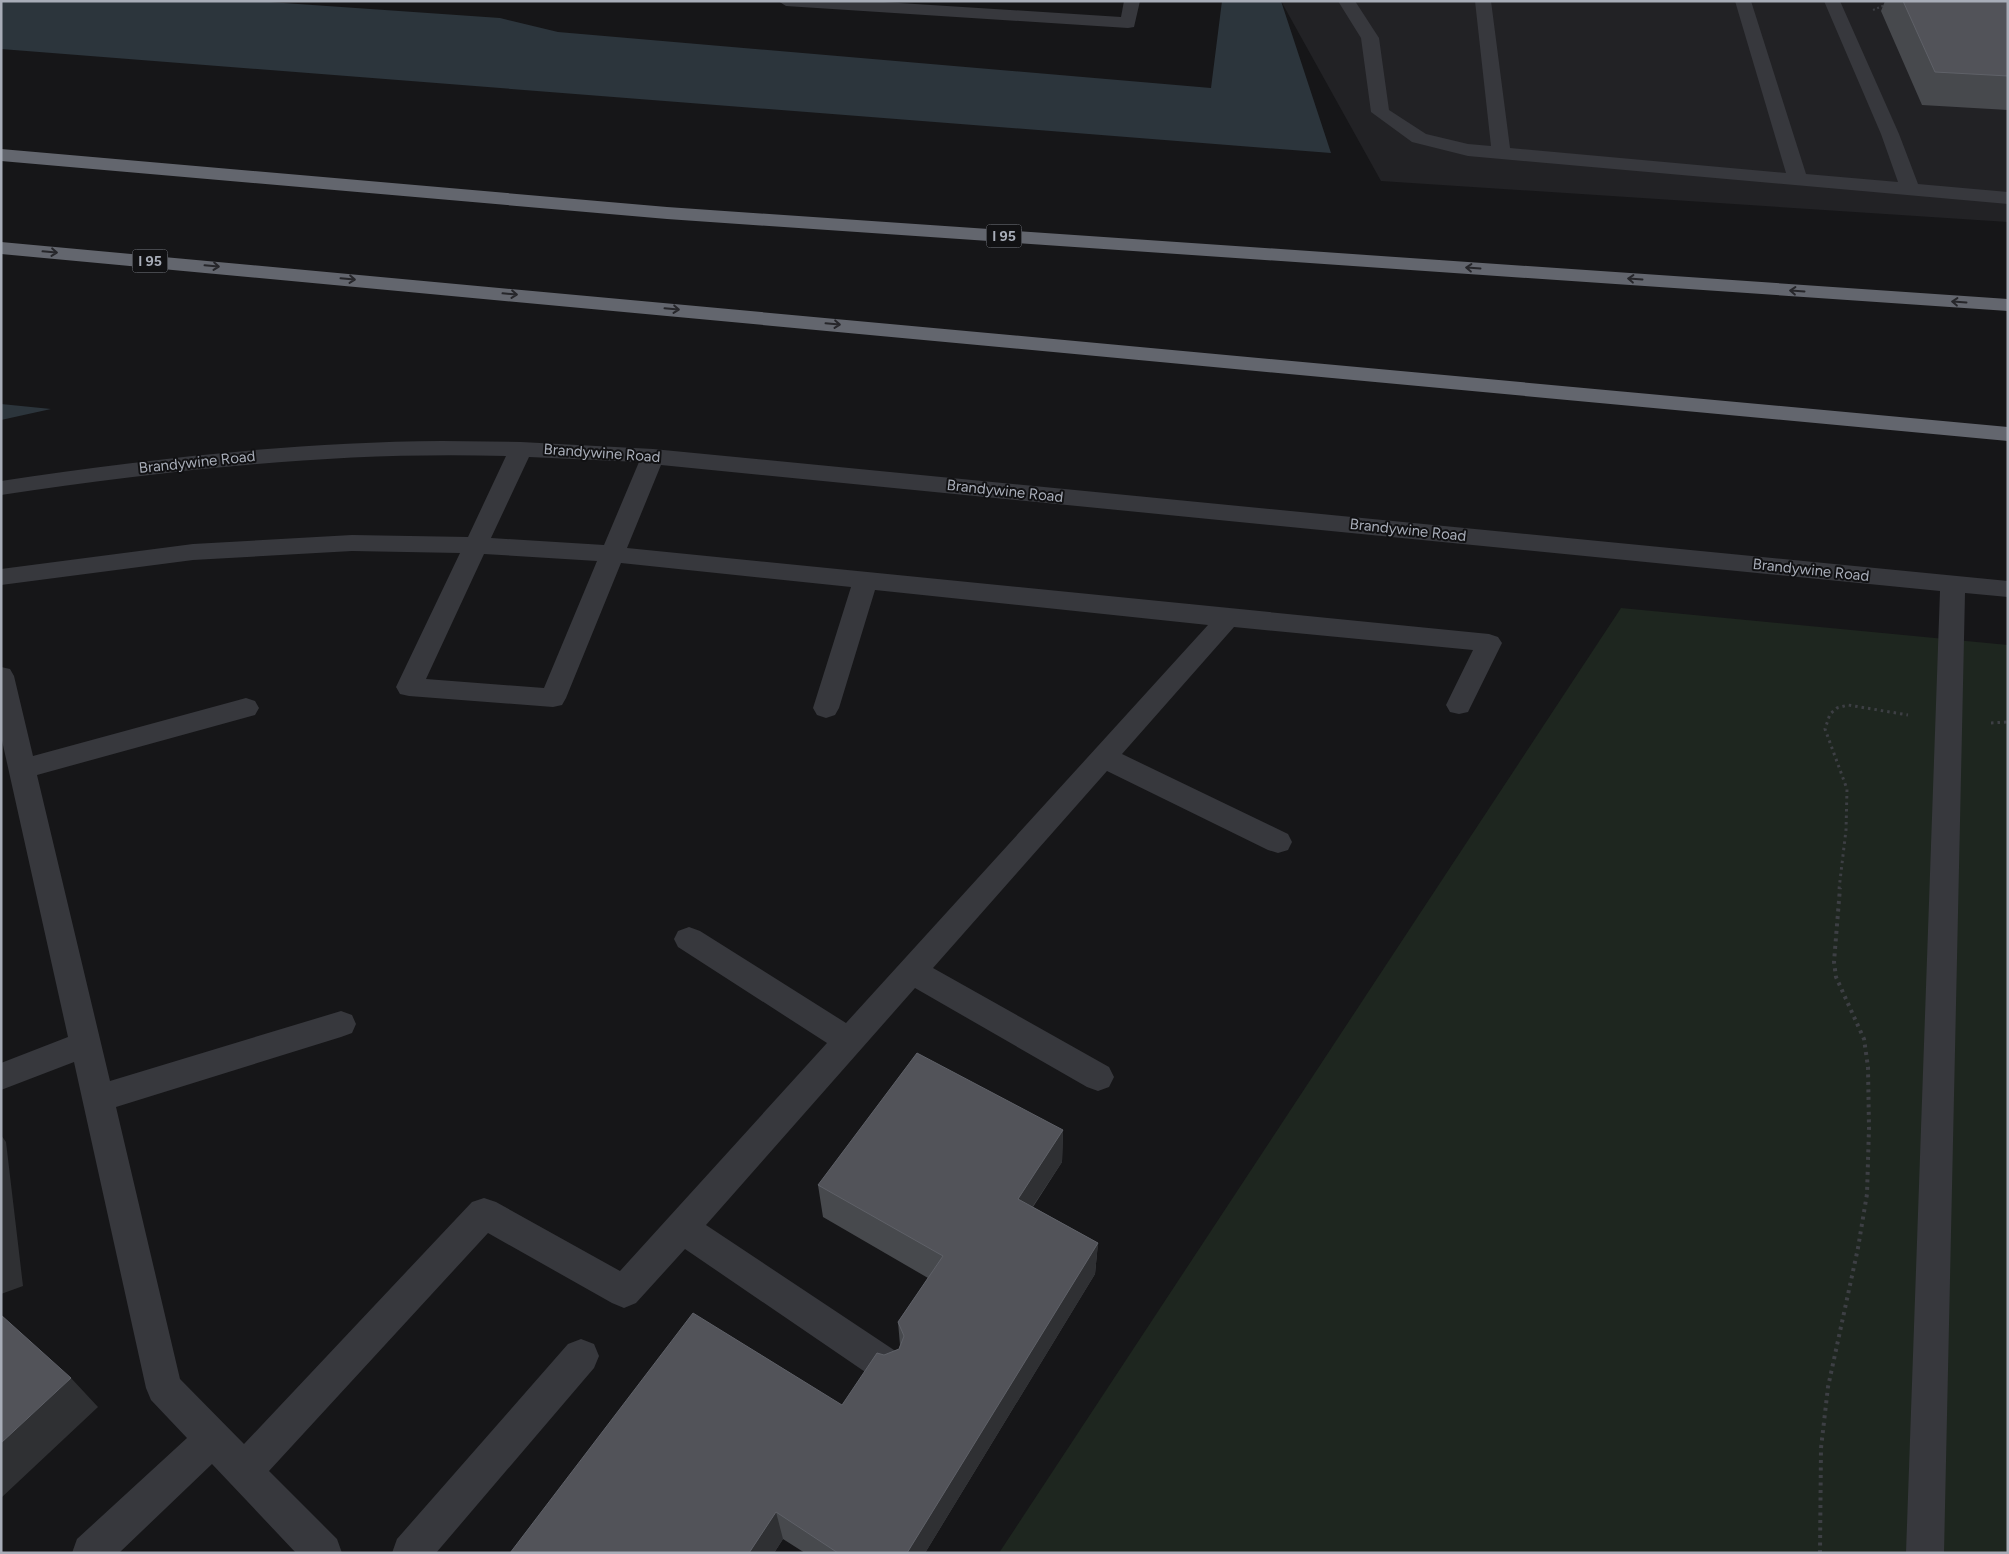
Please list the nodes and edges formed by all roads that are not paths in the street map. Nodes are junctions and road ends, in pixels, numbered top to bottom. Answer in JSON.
{"nodes":[{"id":1,"x":786,"y":1,"type":"edge"},
{"id":2,"x":1132,"y":1,"type":"edge"},
{"id":3,"x":1346,"y":1,"type":"edge"},
{"id":4,"x":1483,"y":1,"type":"edge"},
{"id":5,"x":1743,"y":1,"type":"edge"},
{"id":6,"x":1832,"y":1,"type":"edge"},
{"id":7,"x":1501,"y":153,"type":"junction"},
{"id":8,"x":1,"y":155,"type":"edge"},
{"id":9,"x":1798,"y":179,"type":"junction"},
{"id":10,"x":1910,"y":189,"type":"junction"},
{"id":11,"x":2008,"y":198,"type":"edge"},
{"id":12,"x":1,"y":248,"type":"edge"},
{"id":13,"x":2008,"y":305,"type":"edge"},
{"id":14,"x":2008,"y":434,"type":"edge"},
{"id":15,"x":521,"y":449,"type":"junction"},
{"id":16,"x":653,"y":456,"type":"junction"},
{"id":17,"x":1,"y":488,"type":"edge"},
{"id":18,"x":476,"y":545,"type":"junction"},
{"id":19,"x":612,"y":554,"type":"junction"},
{"id":20,"x":1,"y":577,"type":"edge"},
{"id":21,"x":866,"y":580,"type":"junction"},
{"id":22,"x":1953,"y":584,"type":"junction"},
{"id":23,"x":2008,"y":589,"type":"edge"},
{"id":24,"x":1228,"y":618,"type":"junction"},
{"id":25,"x":1,"y":676,"type":"edge"},
{"id":26,"x":1459,"y":705,"type":"dead end"},
{"id":27,"x":246,"y":708,"type":"dead end"},
{"id":28,"x":826,"y":708,"type":"dead end"},
{"id":29,"x":14,"y":755,"type":"edge"},
{"id":30,"x":1103,"y":758,"type":"junction"},
{"id":31,"x":1278,"y":842,"type":"dead end"},
{"id":32,"x":689,"y":940,"type":"dead end"},
{"id":33,"x":911,"y":971,"type":"junction"},
{"id":34,"x":340,"y":1024,"type":"dead end"},
{"id":35,"x":849,"y":1041,"type":"junction"},
{"id":36,"x":86,"y":1044,"type":"junction"},
{"id":37,"x":1098,"y":1077,"type":"dead end"},
{"id":38,"x":1,"y":1078,"type":"edge"},
{"id":39,"x":97,"y":1099,"type":"junction"},
{"id":40,"x":682,"y":1228,"type":"junction"},
{"id":41,"x":581,"y":1356,"type":"dead end"},
{"id":42,"x":887,"y":1366,"type":"edge"},
{"id":43,"x":212,"y":1439,"type":"junction"},
{"id":44,"x":244,"y":1471,"type":"junction"},
{"id":45,"x":91,"y":1553,"type":"edge"},
{"id":46,"x":323,"y":1553,"type":"edge"},
{"id":47,"x":411,"y":1553,"type":"edge"},
{"id":48,"x":1924,"y":1553,"type":"edge"}],
"edges":[{"from":1,"to":2,"type":"street"},
{"from":3,"to":7,"type":"street"},
{"from":4,"to":7,"type":"street"},
{"from":5,"to":9,"type":"street"},
{"from":6,"to":10,"type":"street"},
{"from":7,"to":9,"type":"street"},
{"from":13,"to":8,"type":"highway","number":"I 95","one_way":true},
{"from":9,"to":10,"type":"street"},
{"from":10,"to":11,"type":"street"},
{"from":12,"to":14,"type":"highway","number":"I 95","one_way":true},
{"from":15,"to":16,"type":"street","name":"Brandywine Road"},
{"from":15,"to":17,"type":"street","name":"Brandywine Road"},
{"from":15,"to":18,"type":"street"},
{"from":16,"to":19,"type":"street"},
{"from":16,"to":22,"type":"street","name":"Brandywine Road"},
{"from":18,"to":19,"type":"street"},
{"from":18,"to":19,"type":"street"},
{"from":18,"to":20,"type":"street"},
{"from":19,"to":21,"type":"street"},
{"from":21,"to":24,"type":"street"},
{"from":21,"to":28,"type":"street"},
{"from":22,"to":23,"type":"street","name":"Brandywine Road"},
{"from":22,"to":48,"type":"street"},
{"from":24,"to":26,"type":"street"},
{"from":24,"to":30,"type":"street"},
{"from":25,"to":29,"type":"street"},
{"from":27,"to":29,"type":"street"},
{"from":29,"to":36,"type":"street"},
{"from":30,"to":31,"type":"street"},
{"from":30,"to":33,"type":"street"},
{"from":32,"to":35,"type":"street"},
{"from":33,"to":35,"type":"street"},
{"from":33,"to":37,"type":"street"},
{"from":34,"to":39,"type":"street"},
{"from":35,"to":40,"type":"street"},
{"from":36,"to":38,"type":"street"},
{"from":36,"to":39,"type":"street"},
{"from":39,"to":43,"type":"street"},
{"from":40,"to":42,"type":"street"},
{"from":40,"to":44,"type":"street"},
{"from":41,"to":47,"type":"street"},
{"from":43,"to":44,"type":"street"},
{"from":43,"to":45,"type":"street"},
{"from":44,"to":46,"type":"street"}]}
